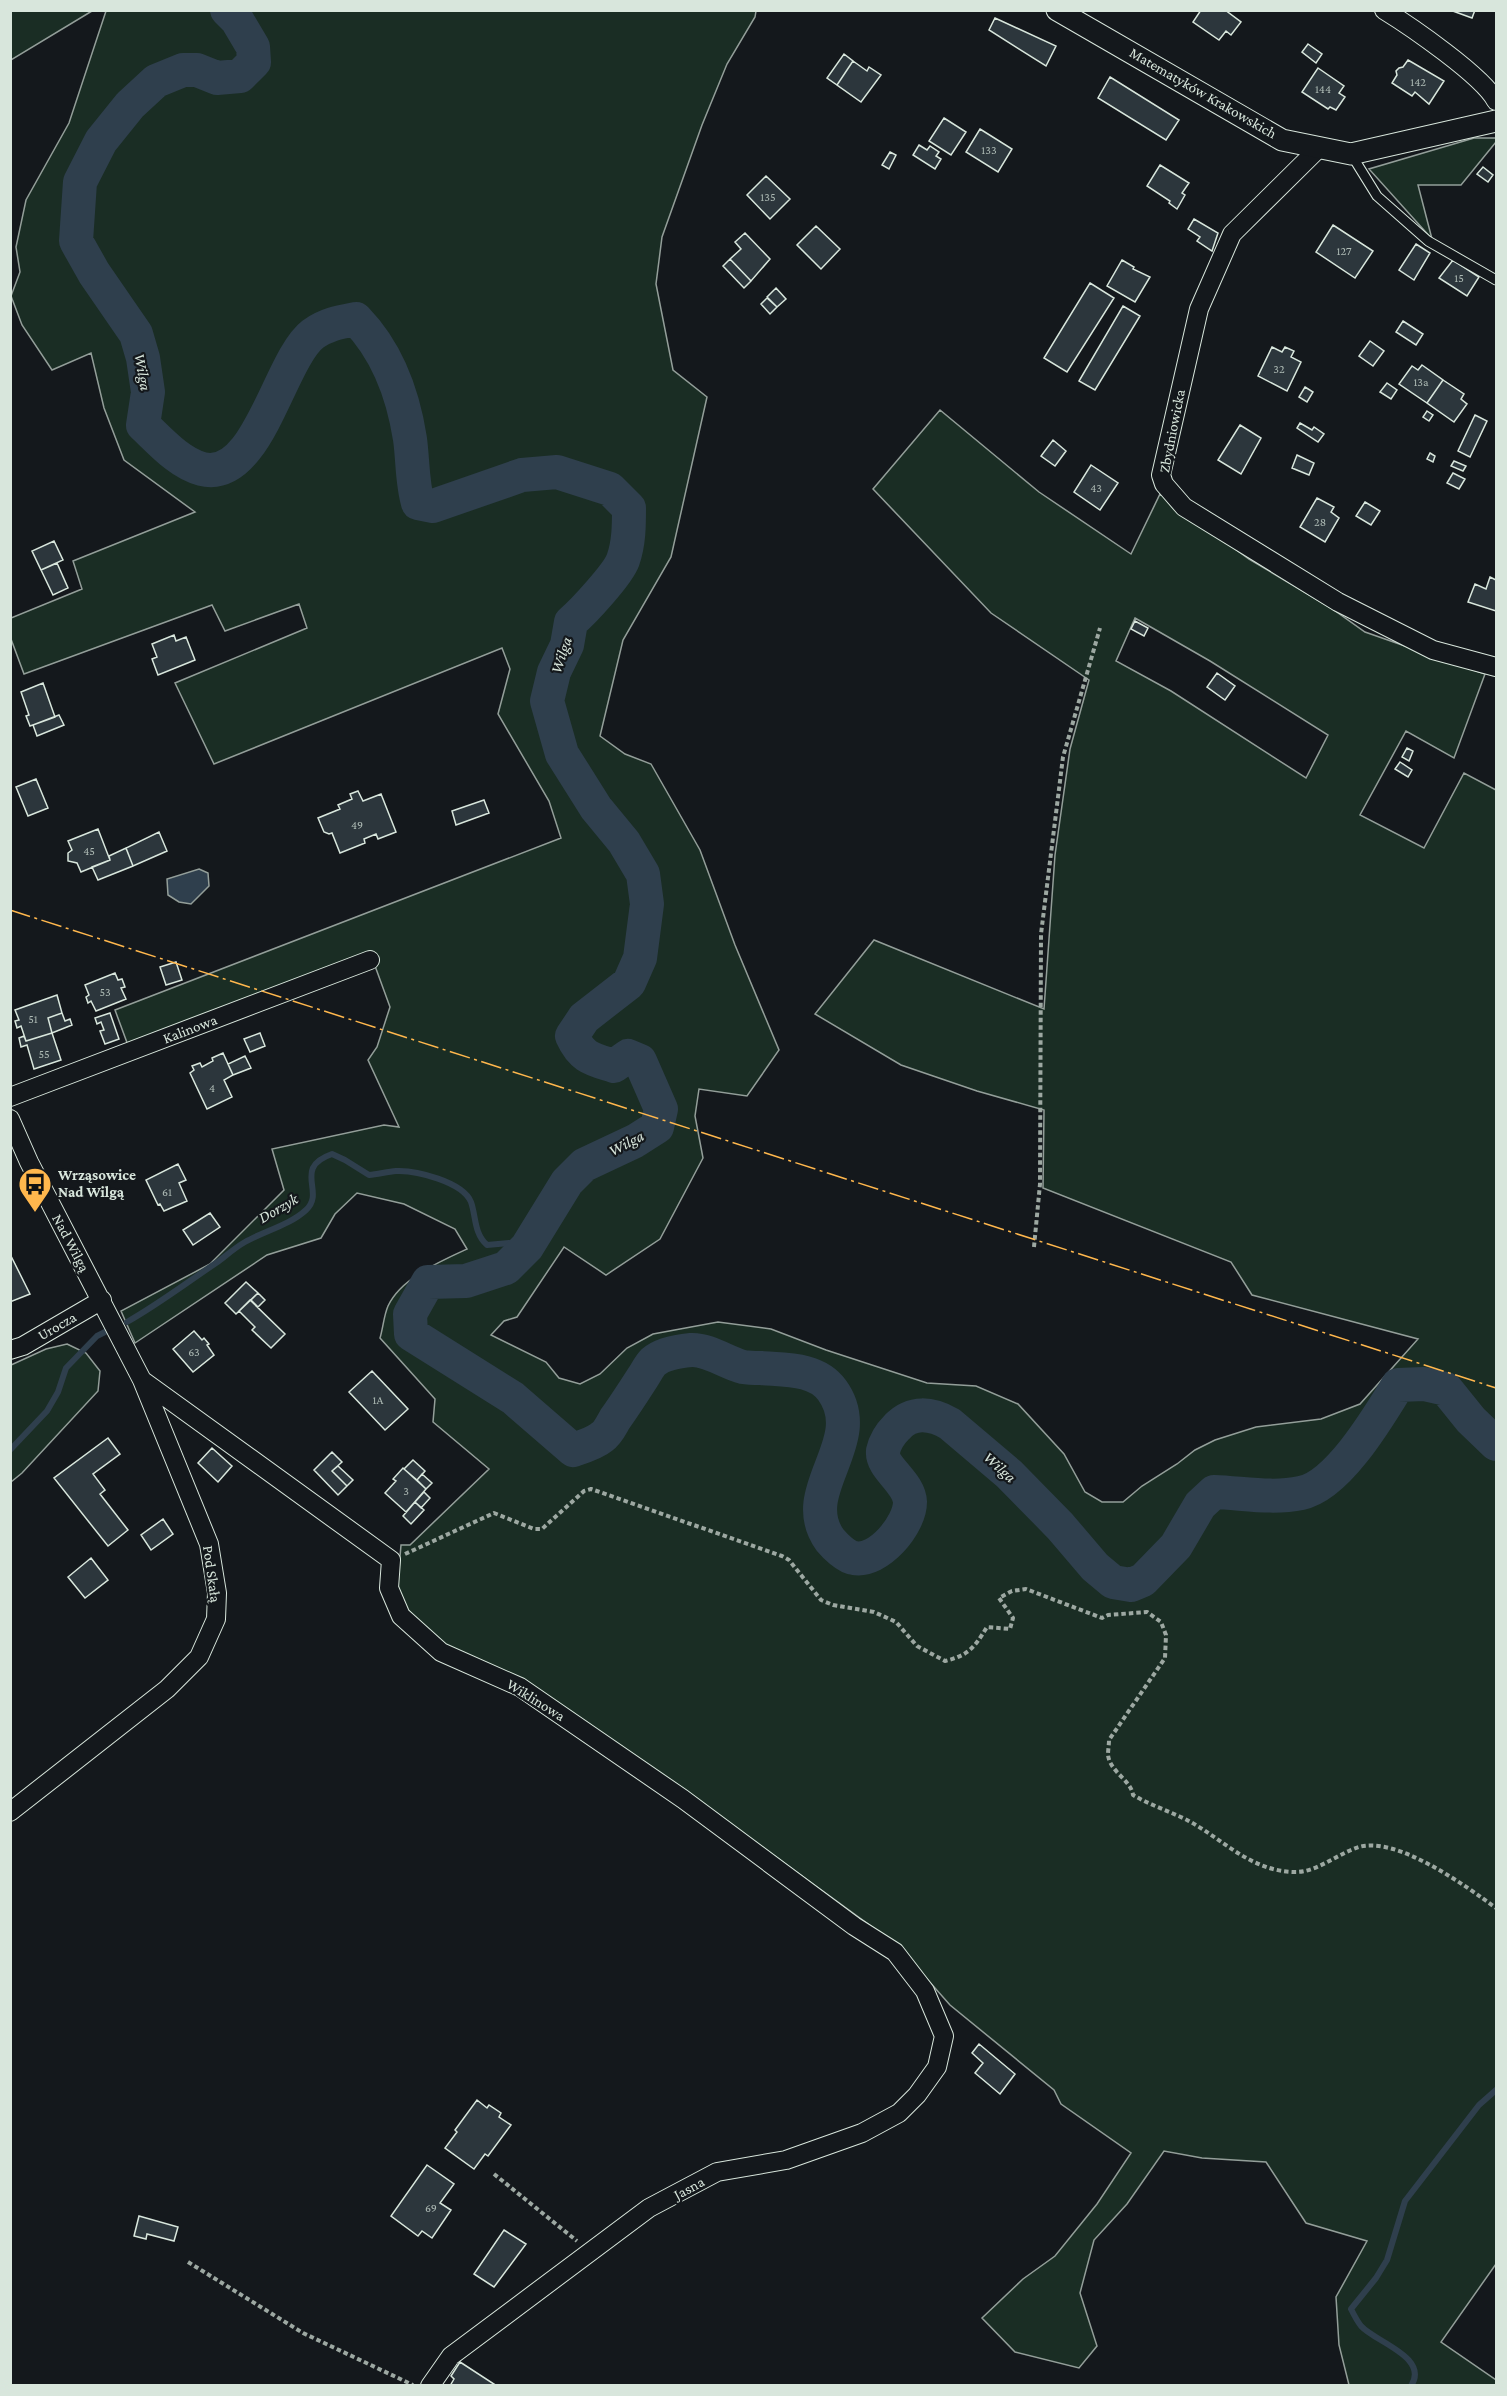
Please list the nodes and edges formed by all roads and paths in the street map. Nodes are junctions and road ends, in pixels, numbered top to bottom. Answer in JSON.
{"nodes":[{"id":1,"x":1057,"y":10,"type":"edge"},
{"id":2,"x":1384,"y":10,"type":"edge"},
{"id":3,"x":1497,"y":100,"type":"edge"},
{"id":4,"x":1497,"y":121,"type":"edge"},
{"id":5,"x":1319,"y":148,"type":"junction"},
{"id":6,"x":1352,"y":154,"type":"junction"},
{"id":7,"x":1497,"y":280,"type":"edge"},
{"id":8,"x":1100,"y":627,"type":"dead end"},
{"id":9,"x":1497,"y":667,"type":"edge"},
{"id":10,"x":370,"y":960,"type":"dead end"},
{"id":11,"x":10,"y":1097,"type":"edge"},
{"id":12,"x":10,"y":1119,"type":"edge"},
{"id":13,"x":1034,"y":1247,"type":"dead end"},
{"id":14,"x":102,"y":1300,"type":"junction"},
{"id":15,"x":10,"y":1350,"type":"edge"},
{"id":16,"x":142,"y":1380,"type":"junction"},
{"id":17,"x":391,"y":1560,"type":"junction"},
{"id":18,"x":10,"y":1812,"type":"edge"},
{"id":19,"x":1497,"y":1908,"type":"edge"},
{"id":20,"x":941,"y":2025,"type":"joint"},
{"id":21,"x":494,"y":2174,"type":"dead end"},
{"id":22,"x":590,"y":2252,"type":"junction"},
{"id":23,"x":188,"y":2262,"type":"dead end"},
{"id":24,"x":414,"y":2385,"type":"edge"},
{"id":25,"x":430,"y":2385,"type":"edge"}],
"edges":[{"from":1,"to":5,"type":"street","name":"Matematyków Krakowskich"},
{"from":2,"to":3,"type":"street"},
{"from":4,"to":6,"type":"street","name":"Matematyków Krakowskich"},
{"from":5,"to":6,"type":"street","name":"Matematyków Krakowskich"},
{"from":5,"to":9,"type":"street","name":"Zbydniowicka"},
{"from":6,"to":7,"type":"lane"},
{"from":8,"to":13,"type":"path"},
{"from":10,"to":11,"type":"street","name":"Kalinowa"},
{"from":12,"to":14,"type":"street","name":"Nad Wilgą"},
{"from":14,"to":15,"type":"street","name":"Urocza"},
{"from":14,"to":16,"type":"street","name":"Pod Skałą"},
{"from":16,"to":17,"type":"street"},
{"from":16,"to":18,"type":"street","name":"Pod Skałą"},
{"from":17,"to":19,"type":"path"},
{"from":17,"to":20,"type":"street","name":"Wiklinowa"},
{"from":20,"to":22,"type":"street","name":"Jasna"},
{"from":21,"to":22,"type":"path"},
{"from":22,"to":25,"type":"street","name":"Jasna"},
{"from":23,"to":24,"type":"path"}]}
